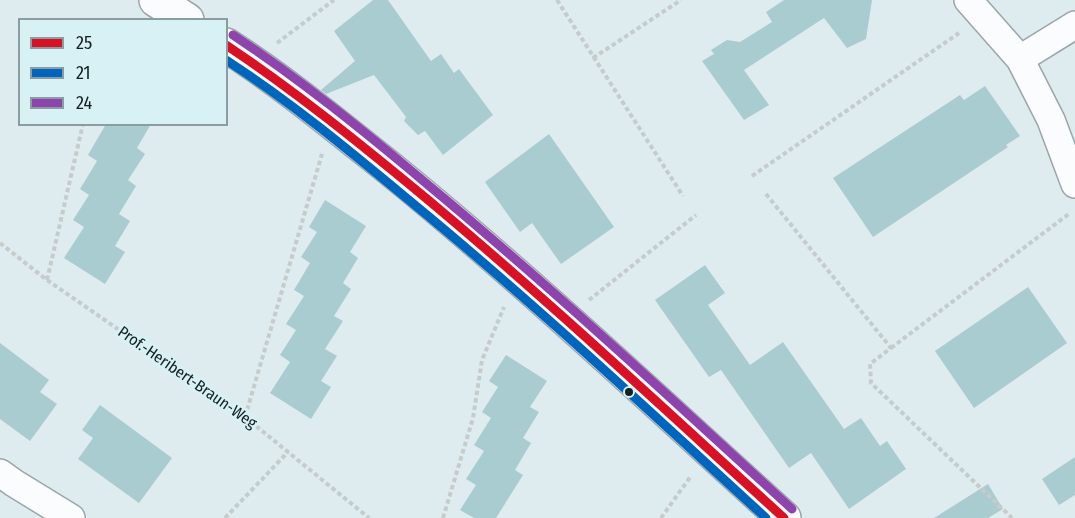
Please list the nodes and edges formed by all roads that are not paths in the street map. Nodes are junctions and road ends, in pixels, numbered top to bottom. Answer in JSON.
{"nodes":[{"id":1,"x":156,"y":0,"type":"edge"},
{"id":2,"x":976,"y":8,"type":"edge"},
{"id":3,"x":183,"y":18,"type":"edge"},
{"id":4,"x":1075,"y":25,"type":"edge"},
{"id":5,"x":239,"y":53,"type":"edge"},
{"id":6,"x":1020,"y":59,"type":"junction"},
{"id":7,"x":1075,"y":184,"type":"edge"},
{"id":8,"x":0,"y":473,"type":"edge"},
{"id":9,"x":71,"y":518,"type":"edge"},
{"id":10,"x":784,"y":518,"type":"edge"}],
"edges":[{"from":1,"to":3,"type":"street"},
{"from":2,"to":6,"type":"street"},
{"from":4,"to":6,"type":"street"},
{"from":5,"to":10,"type":"street"},
{"from":6,"to":7,"type":"street"},
{"from":8,"to":9,"type":"street"}]}
